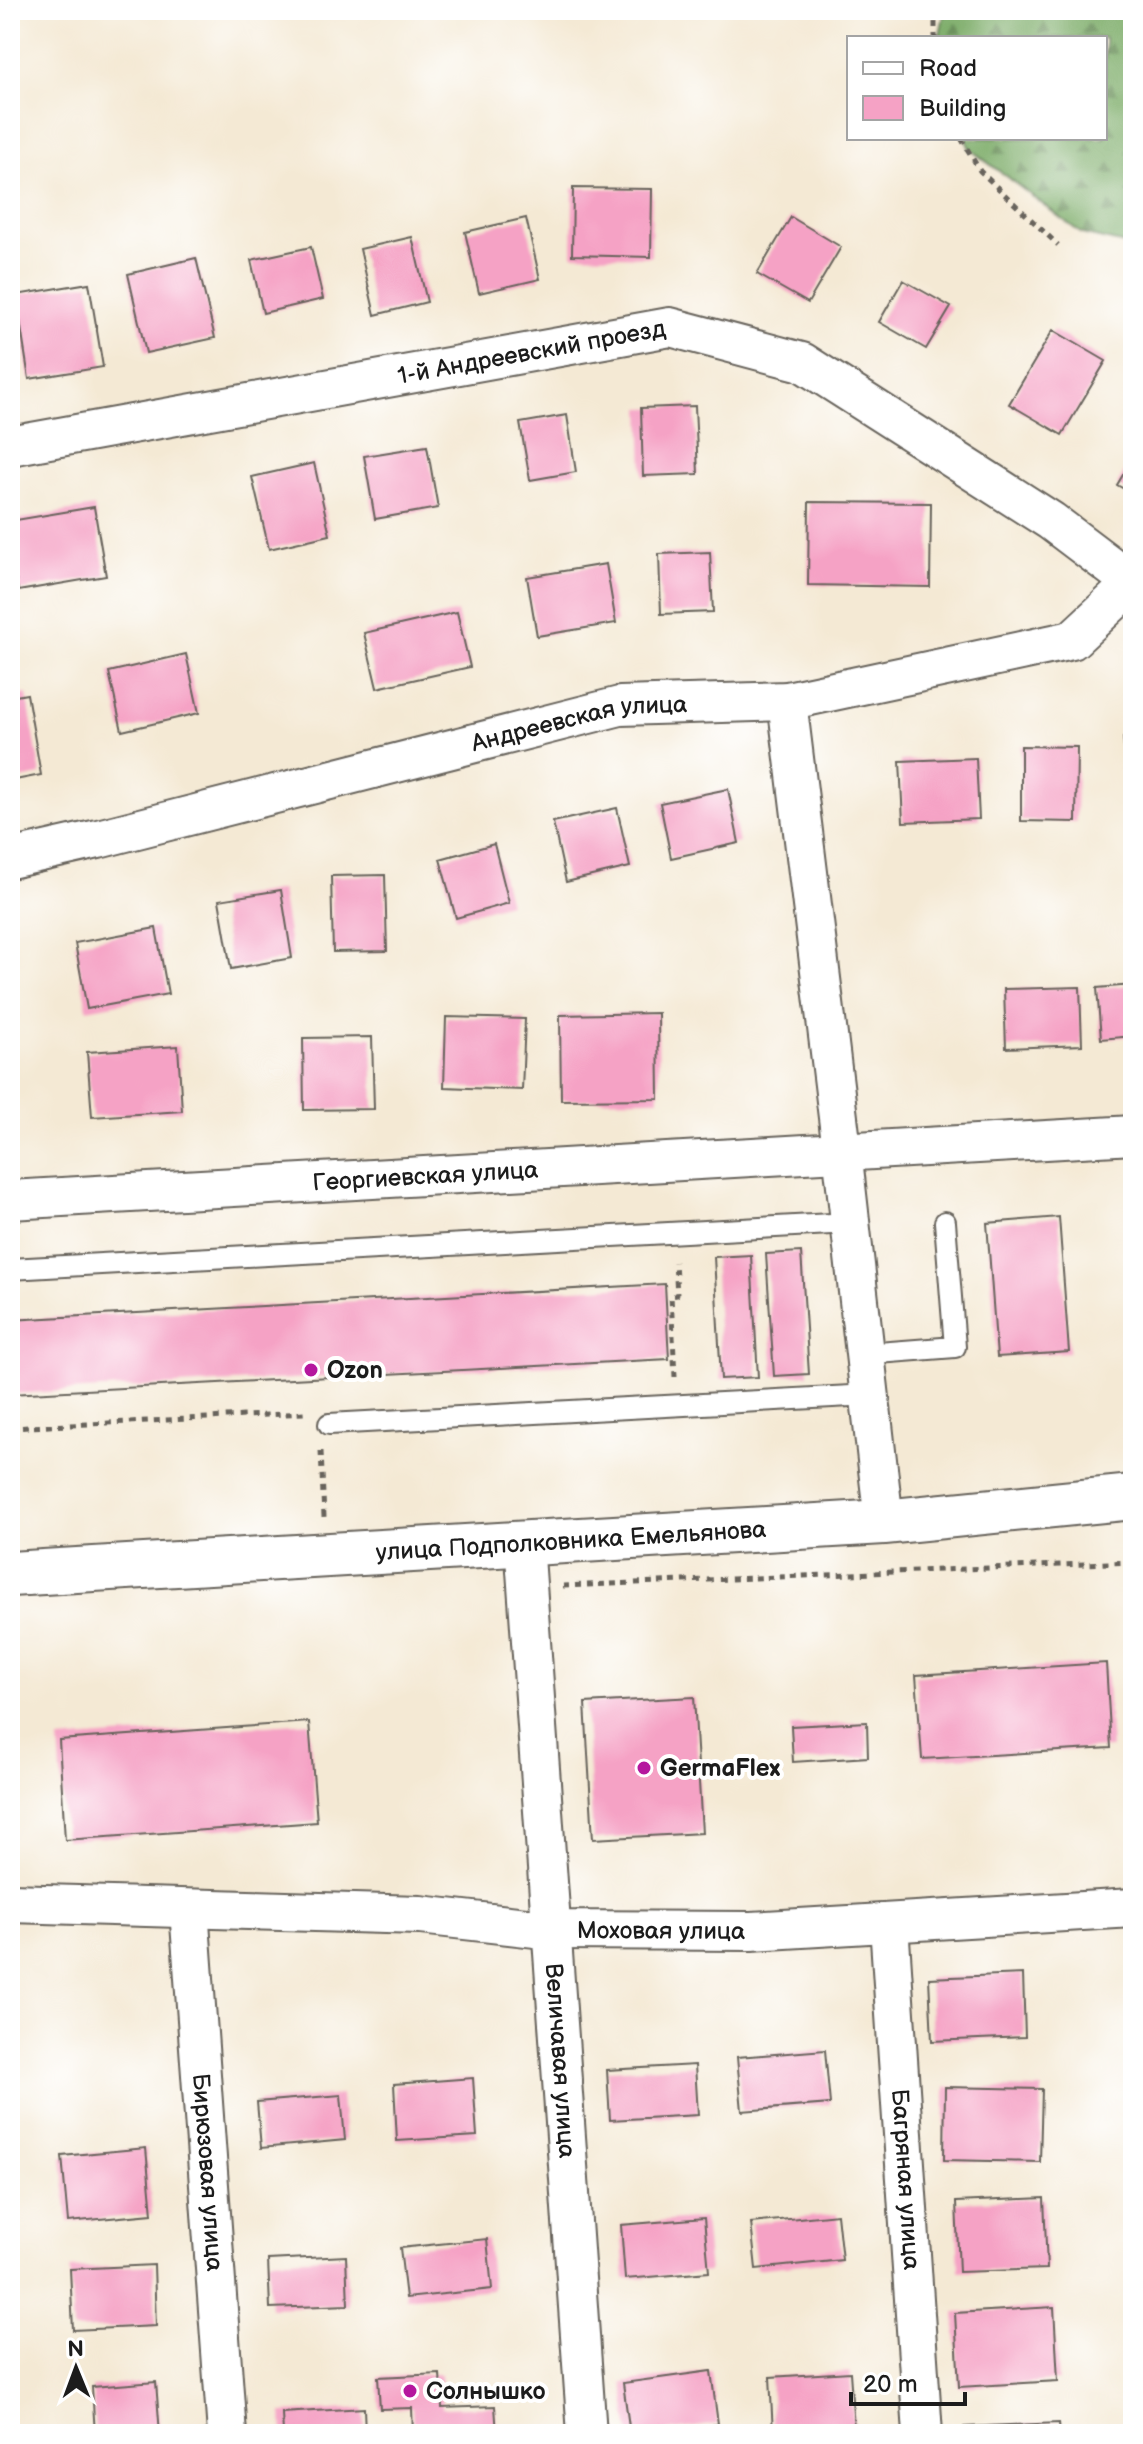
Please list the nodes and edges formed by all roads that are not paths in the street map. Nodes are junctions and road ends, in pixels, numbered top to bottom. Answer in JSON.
{"nodes":[{"id":1,"x":10,"y":446,"type":"edge"},
{"id":2,"x":1133,"y":583,"type":"edge"},
{"id":3,"x":787,"y":701,"type":"junction"},
{"id":4,"x":10,"y":859,"type":"edge"},
{"id":5,"x":1133,"y":1135,"type":"edge"},
{"id":6,"x":842,"y":1150,"type":"junction"},
{"id":7,"x":10,"y":1200,"type":"edge"},
{"id":8,"x":945,"y":1222,"type":"dead end"},
{"id":9,"x":850,"y":1223,"type":"junction"},
{"id":10,"x":10,"y":1269,"type":"edge"},
{"id":11,"x":865,"y":1354,"type":"junction"},
{"id":12,"x":870,"y":1395,"type":"junction"},
{"id":13,"x":324,"y":1425,"type":"road end"},
{"id":14,"x":1133,"y":1497,"type":"edge"},
{"id":15,"x":884,"y":1522,"type":"junction"},
{"id":16,"x":524,"y":1542,"type":"junction"},
{"id":17,"x":10,"y":1574,"type":"edge"},
{"id":18,"x":10,"y":1903,"type":"edge"},
{"id":19,"x":1133,"y":1908,"type":"edge"},
{"id":20,"x":189,"y":1909,"type":"junction"},
{"id":21,"x":889,"y":1924,"type":"junction"},
{"id":22,"x":553,"y":1930,"type":"junction"},
{"id":23,"x":227,"y":2434,"type":"edge"},
{"id":24,"x":587,"y":2434,"type":"edge"},
{"id":25,"x":923,"y":2434,"type":"edge"}],
"edges":[{"from":1,"to":2,"type":"street","name":"1-й Андреевский проезд"},
{"from":2,"to":3,"type":"street","name":"Андреевская улица"},
{"from":3,"to":4,"type":"street","name":"Андреевская улица"},
{"from":3,"to":6,"type":"street"},
{"from":5,"to":6,"type":"street","name":"Георгиевская улица"},
{"from":6,"to":7,"type":"street","name":"Георгиевская улица"},
{"from":6,"to":9,"type":"street"},
{"from":8,"to":11,"type":"lane"},
{"from":9,"to":10,"type":"lane"},
{"from":9,"to":11,"type":"street"},
{"from":11,"to":12,"type":"street"},
{"from":12,"to":13,"type":"lane"},
{"from":12,"to":15,"type":"street"},
{"from":14,"to":15,"type":"main road","name":"улица Подполковника Емельянова"},
{"from":15,"to":16,"type":"main road","name":"улица Подполковника Емельянова"},
{"from":16,"to":17,"type":"main road","name":"улица Подполковника Емельянова"},
{"from":16,"to":22,"type":"street","name":"Величавая улица"},
{"from":18,"to":20,"type":"street","name":"Моховая улица"},
{"from":19,"to":21,"type":"street","name":"Моховая улица"},
{"from":20,"to":22,"type":"street","name":"Моховая улица"},
{"from":20,"to":23,"type":"street","name":"Бирюзовая улица"},
{"from":21,"to":22,"type":"street","name":"Моховая улица"},
{"from":21,"to":25,"type":"street","name":"Багряная улица"},
{"from":22,"to":24,"type":"street","name":"Величавая улица"}]}
